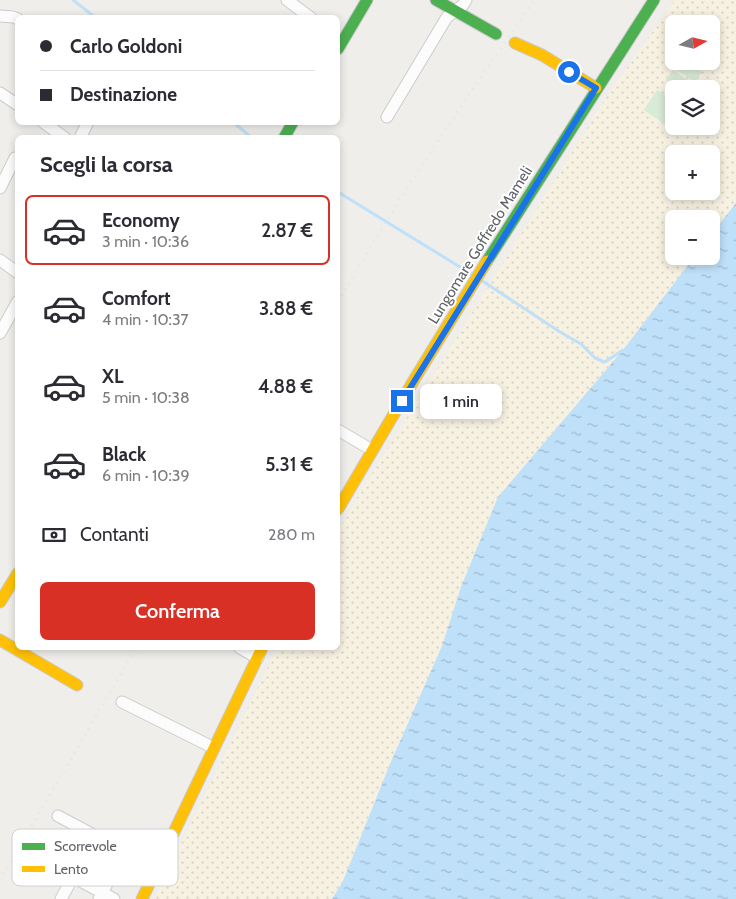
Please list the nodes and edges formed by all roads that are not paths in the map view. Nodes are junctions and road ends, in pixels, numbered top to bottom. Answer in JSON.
{"nodes":[{"id":1,"x":286,"y":0,"type":"edge"},
{"id":2,"x":367,"y":0,"type":"edge"},
{"id":3,"x":436,"y":0,"type":"edge"},
{"id":4,"x":466,"y":0,"type":"edge"},
{"id":5,"x":654,"y":0,"type":"edge"},
{"id":6,"x":454,"y":11,"type":"junction"},
{"id":7,"x":307,"y":15,"type":"edge"},
{"id":8,"x":0,"y":16,"type":"edge"},
{"id":9,"x":15,"y":18,"type":"edge"},
{"id":10,"x":496,"y":34,"type":"dead end"},
{"id":11,"x":340,"y":40,"type":"edge"},
{"id":12,"x":515,"y":43,"type":"dead end"},
{"id":13,"x":596,"y":88,"type":"junction"},
{"id":14,"x":0,"y":93,"type":"edge"},
{"id":15,"x":15,"y":103,"type":"edge"},
{"id":16,"x":387,"y":117,"type":"dead end"},
{"id":17,"x":47,"y":125,"type":"edge"},
{"id":18,"x":61,"y":135,"type":"edge"},
{"id":19,"x":15,"y":158,"type":"dead end"},
{"id":20,"x":0,"y":188,"type":"edge"},
{"id":21,"x":0,"y":260,"type":"edge"},
{"id":22,"x":15,"y":271,"type":"edge"},
{"id":23,"x":15,"y":306,"type":"edge"},
{"id":24,"x":0,"y":333,"type":"edge"},
{"id":25,"x":340,"y":431,"type":"edge"},
{"id":26,"x":372,"y":450,"type":"junction"},
{"id":27,"x":340,"y":506,"type":"edge"},
{"id":28,"x":15,"y":579,"type":"edge"},
{"id":29,"x":0,"y":602,"type":"edge"},
{"id":30,"x":0,"y":640,"type":"edge"},
{"id":31,"x":15,"y":649,"type":"edge"},
{"id":32,"x":17,"y":650,"type":"edge"},
{"id":33,"x":260,"y":653,"type":"edge"},
{"id":34,"x":77,"y":685,"type":"dead end"},
{"id":35,"x":122,"y":702,"type":"dead end"},
{"id":36,"x":214,"y":748,"type":"junction"},
{"id":37,"x":58,"y":816,"type":"dead end"},
{"id":38,"x":83,"y":829,"type":"edge"},
{"id":39,"x":175,"y":829,"type":"edge"},
{"id":40,"x":68,"y":886,"type":"edge"},
{"id":41,"x":86,"y":886,"type":"edge"},
{"id":42,"x":148,"y":886,"type":"edge"},
{"id":43,"x":101,"y":896,"type":"edge"},
{"id":44,"x":61,"y":899,"type":"edge"},
{"id":45,"x":114,"y":899,"type":"edge"},
{"id":46,"x":142,"y":899,"type":"edge"}],
"edges":[{"from":1,"to":7,"type":"street"},
{"from":2,"to":11,"type":"street"},
{"from":3,"to":6,"type":"street"},
{"from":4,"to":6,"type":"street"},
{"from":5,"to":13,"type":"street","name":"Lungomare Goffredo Mameli"},
{"from":6,"to":10,"type":"street"},
{"from":6,"to":16,"type":"street"},
{"from":8,"to":9,"type":"street"},
{"from":12,"to":13,"type":"street"},
{"from":13,"to":26,"type":"street","name":"Lungomare Goffredo Mameli"},
{"from":14,"to":15,"type":"street"},
{"from":17,"to":18,"type":"street"},
{"from":19,"to":20,"type":"street"},
{"from":21,"to":22,"type":"street"},
{"from":23,"to":24,"type":"street"},
{"from":25,"to":26,"type":"street"},
{"from":26,"to":27,"type":"street","name":"Lungomare Goffredo Mameli"},
{"from":28,"to":29,"type":"street"},
{"from":30,"to":31,"type":"street"},
{"from":32,"to":34,"type":"street"},
{"from":33,"to":36,"type":"street"},
{"from":35,"to":36,"type":"street"},
{"from":36,"to":39,"type":"street"},
{"from":37,"to":38,"type":"street"},
{"from":40,"to":44,"type":"street"},
{"from":41,"to":43,"type":"street"},
{"from":42,"to":46,"type":"street"},
{"from":43,"to":45,"type":"street"}]}
